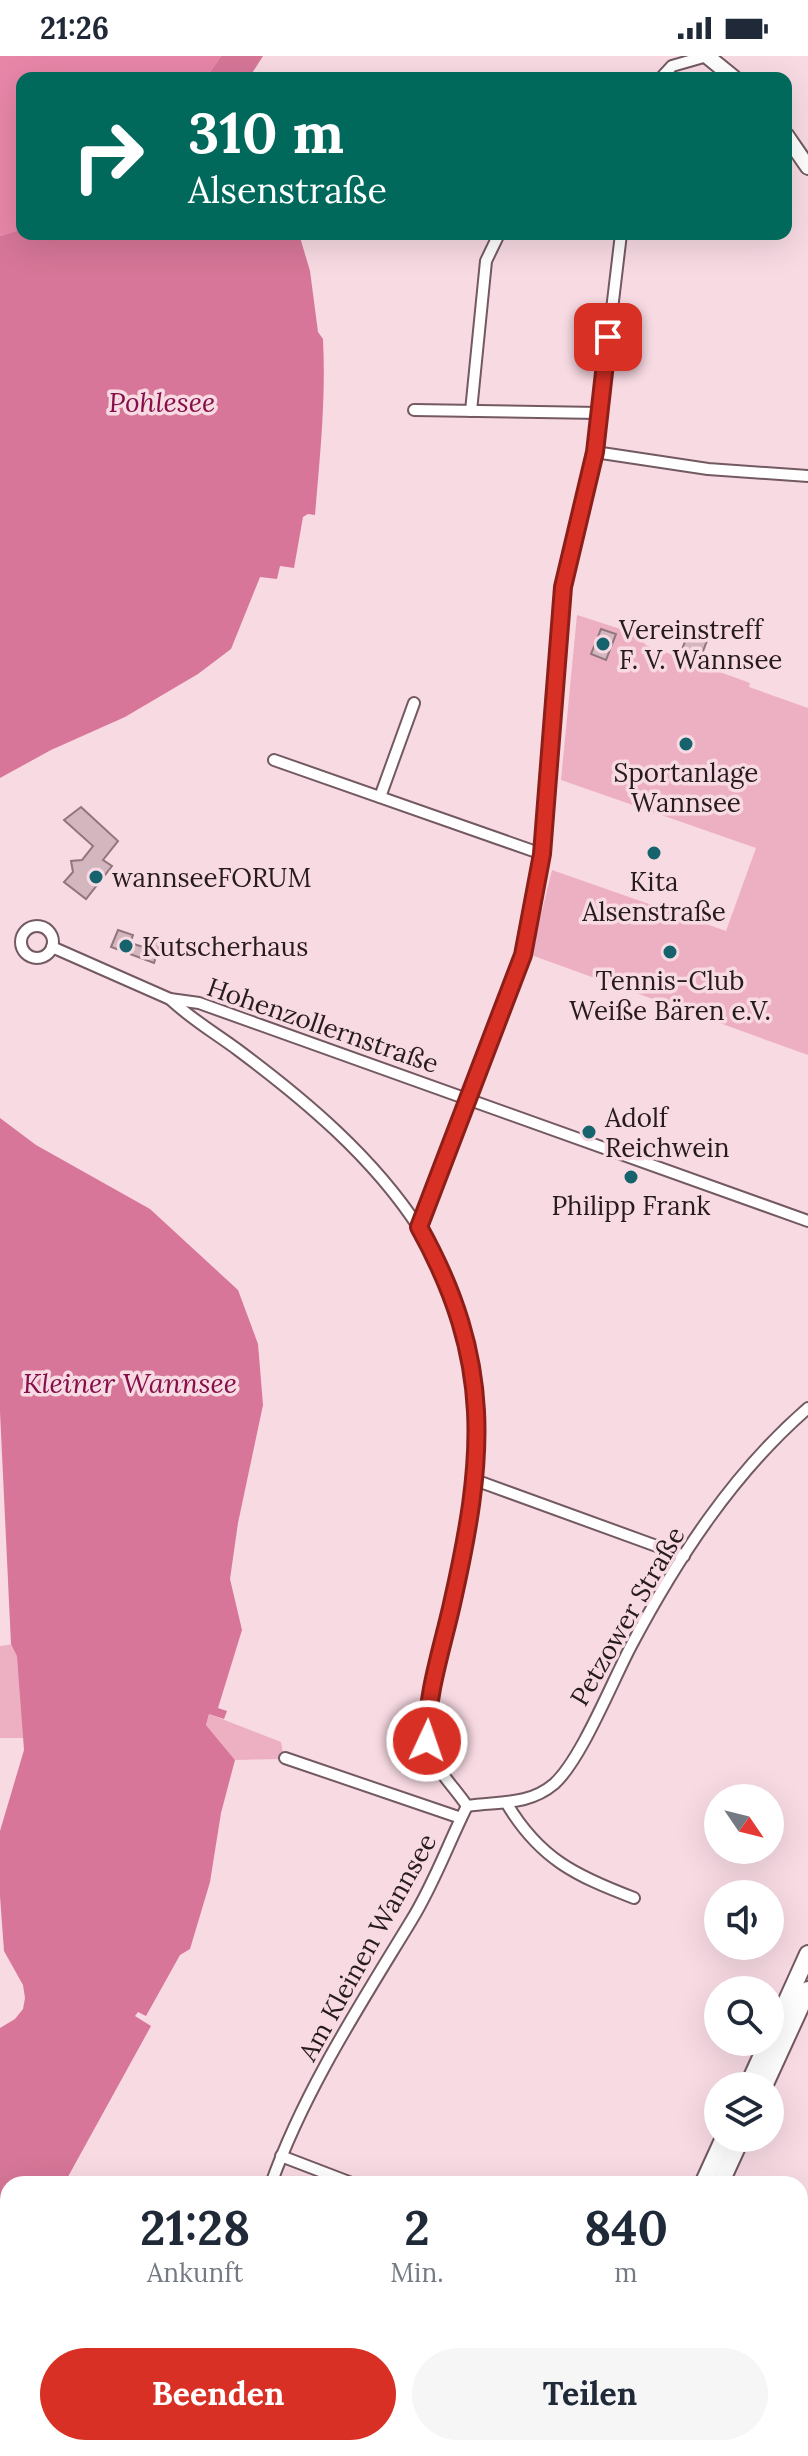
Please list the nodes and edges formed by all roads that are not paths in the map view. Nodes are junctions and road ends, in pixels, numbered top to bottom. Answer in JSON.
{"nodes":[{"id":1,"x":707,"y":56,"type":"edge"},
{"id":2,"x":666,"y":72,"type":"edge"},
{"id":3,"x":727,"y":72,"type":"edge"},
{"id":4,"x":792,"y":144,"type":"edge"},
{"id":5,"x":808,"y":167,"type":"edge"},
{"id":6,"x":496,"y":240,"type":"edge"},
{"id":7,"x":620,"y":240,"type":"edge"},
{"id":8,"x":414,"y":410,"type":"dead end"},
{"id":9,"x":471,"y":411,"type":"junction"},
{"id":10,"x":599,"y":413,"type":"junction"},
{"id":11,"x":595,"y":452,"type":"junction"},
{"id":12,"x":808,"y":476,"type":"edge"},
{"id":13,"x":414,"y":703,"type":"dead end"},
{"id":14,"x":274,"y":760,"type":"dead end"},
{"id":15,"x":380,"y":797,"type":"junction"},
{"id":16,"x":542,"y":854,"type":"junction"},
{"id":17,"x":52,"y":947,"type":"dead end"},
{"id":18,"x":170,"y":999,"type":"junction"},
{"id":19,"x":468,"y":1098,"type":"junction"},
{"id":20,"x":808,"y":1221,"type":"edge"},
{"id":21,"x":419,"y":1227,"type":"junction"},
{"id":22,"x":808,"y":1408,"type":"edge"},
{"id":23,"x":475,"y":1480,"type":"junction"},
{"id":24,"x":684,"y":1556,"type":"junction"},
{"id":25,"x":285,"y":1758,"type":"dead end"},
{"id":26,"x":507,"y":1804,"type":"junction"},
{"id":27,"x":467,"y":1806,"type":"junction"},
{"id":28,"x":461,"y":1818,"type":"junction"},
{"id":29,"x":634,"y":1898,"type":"dead end"},
{"id":30,"x":807,"y":1961,"type":"edge"},
{"id":31,"x":808,"y":1990,"type":"edge"},
{"id":32,"x":784,"y":2009,"type":"edge"},
{"id":33,"x":770,"y":2072,"type":"edge"},
{"id":34,"x":718,"y":2152,"type":"edge"},
{"id":35,"x":735,"y":2152,"type":"edge"},
{"id":36,"x":281,"y":2156,"type":"junction"},
{"id":37,"x":274,"y":2176,"type":"edge"},
{"id":38,"x":333,"y":2176,"type":"edge"},
{"id":39,"x":707,"y":2176,"type":"edge"},
{"id":40,"x":724,"y":2176,"type":"edge"}],
"edges":[{"from":1,"to":2,"type":"street"},
{"from":1,"to":3,"type":"street"},
{"from":4,"to":5,"type":"street"},
{"from":6,"to":9,"type":"street"},
{"from":7,"to":10,"type":"street"},
{"from":8,"to":9,"type":"street"},
{"from":9,"to":10,"type":"street"},
{"from":10,"to":11,"type":"street"},
{"from":11,"to":12,"type":"street"},
{"from":11,"to":16,"type":"street"},
{"from":13,"to":15,"type":"street"},
{"from":14,"to":15,"type":"street"},
{"from":15,"to":16,"type":"street"},
{"from":16,"to":19,"type":"street"},
{"from":17,"to":18,"type":"street","name":"Hohenzollernstraße"},
{"from":18,"to":19,"type":"street","name":"Hohenzollernstraße"},
{"from":18,"to":21,"type":"street"},
{"from":19,"to":20,"type":"street","name":"Hohenzollernstraße"},
{"from":19,"to":21,"type":"street"},
{"from":21,"to":23,"type":"street"},
{"from":22,"to":24,"type":"street","name":"Petzower Straße"},
{"from":23,"to":24,"type":"street"},
{"from":23,"to":27,"type":"street"},
{"from":24,"to":26,"type":"street","name":"Petzower Straße"},
{"from":25,"to":28,"type":"street"},
{"from":26,"to":27,"type":"street","name":"Petzower Straße"},
{"from":26,"to":29,"type":"street"},
{"from":27,"to":28,"type":"street","name":"Am Kleinen Wannsee"},
{"from":28,"to":36,"type":"street","name":"Am Kleinen Wannsee"},
{"from":30,"to":32,"type":"main road"},
{"from":31,"to":33,"type":"main road"},
{"from":34,"to":39,"type":"main road"},
{"from":35,"to":40,"type":"main road"},
{"from":36,"to":37,"type":"street","name":"Am Kleinen Wannsee"},
{"from":36,"to":38,"type":"street"}]}
